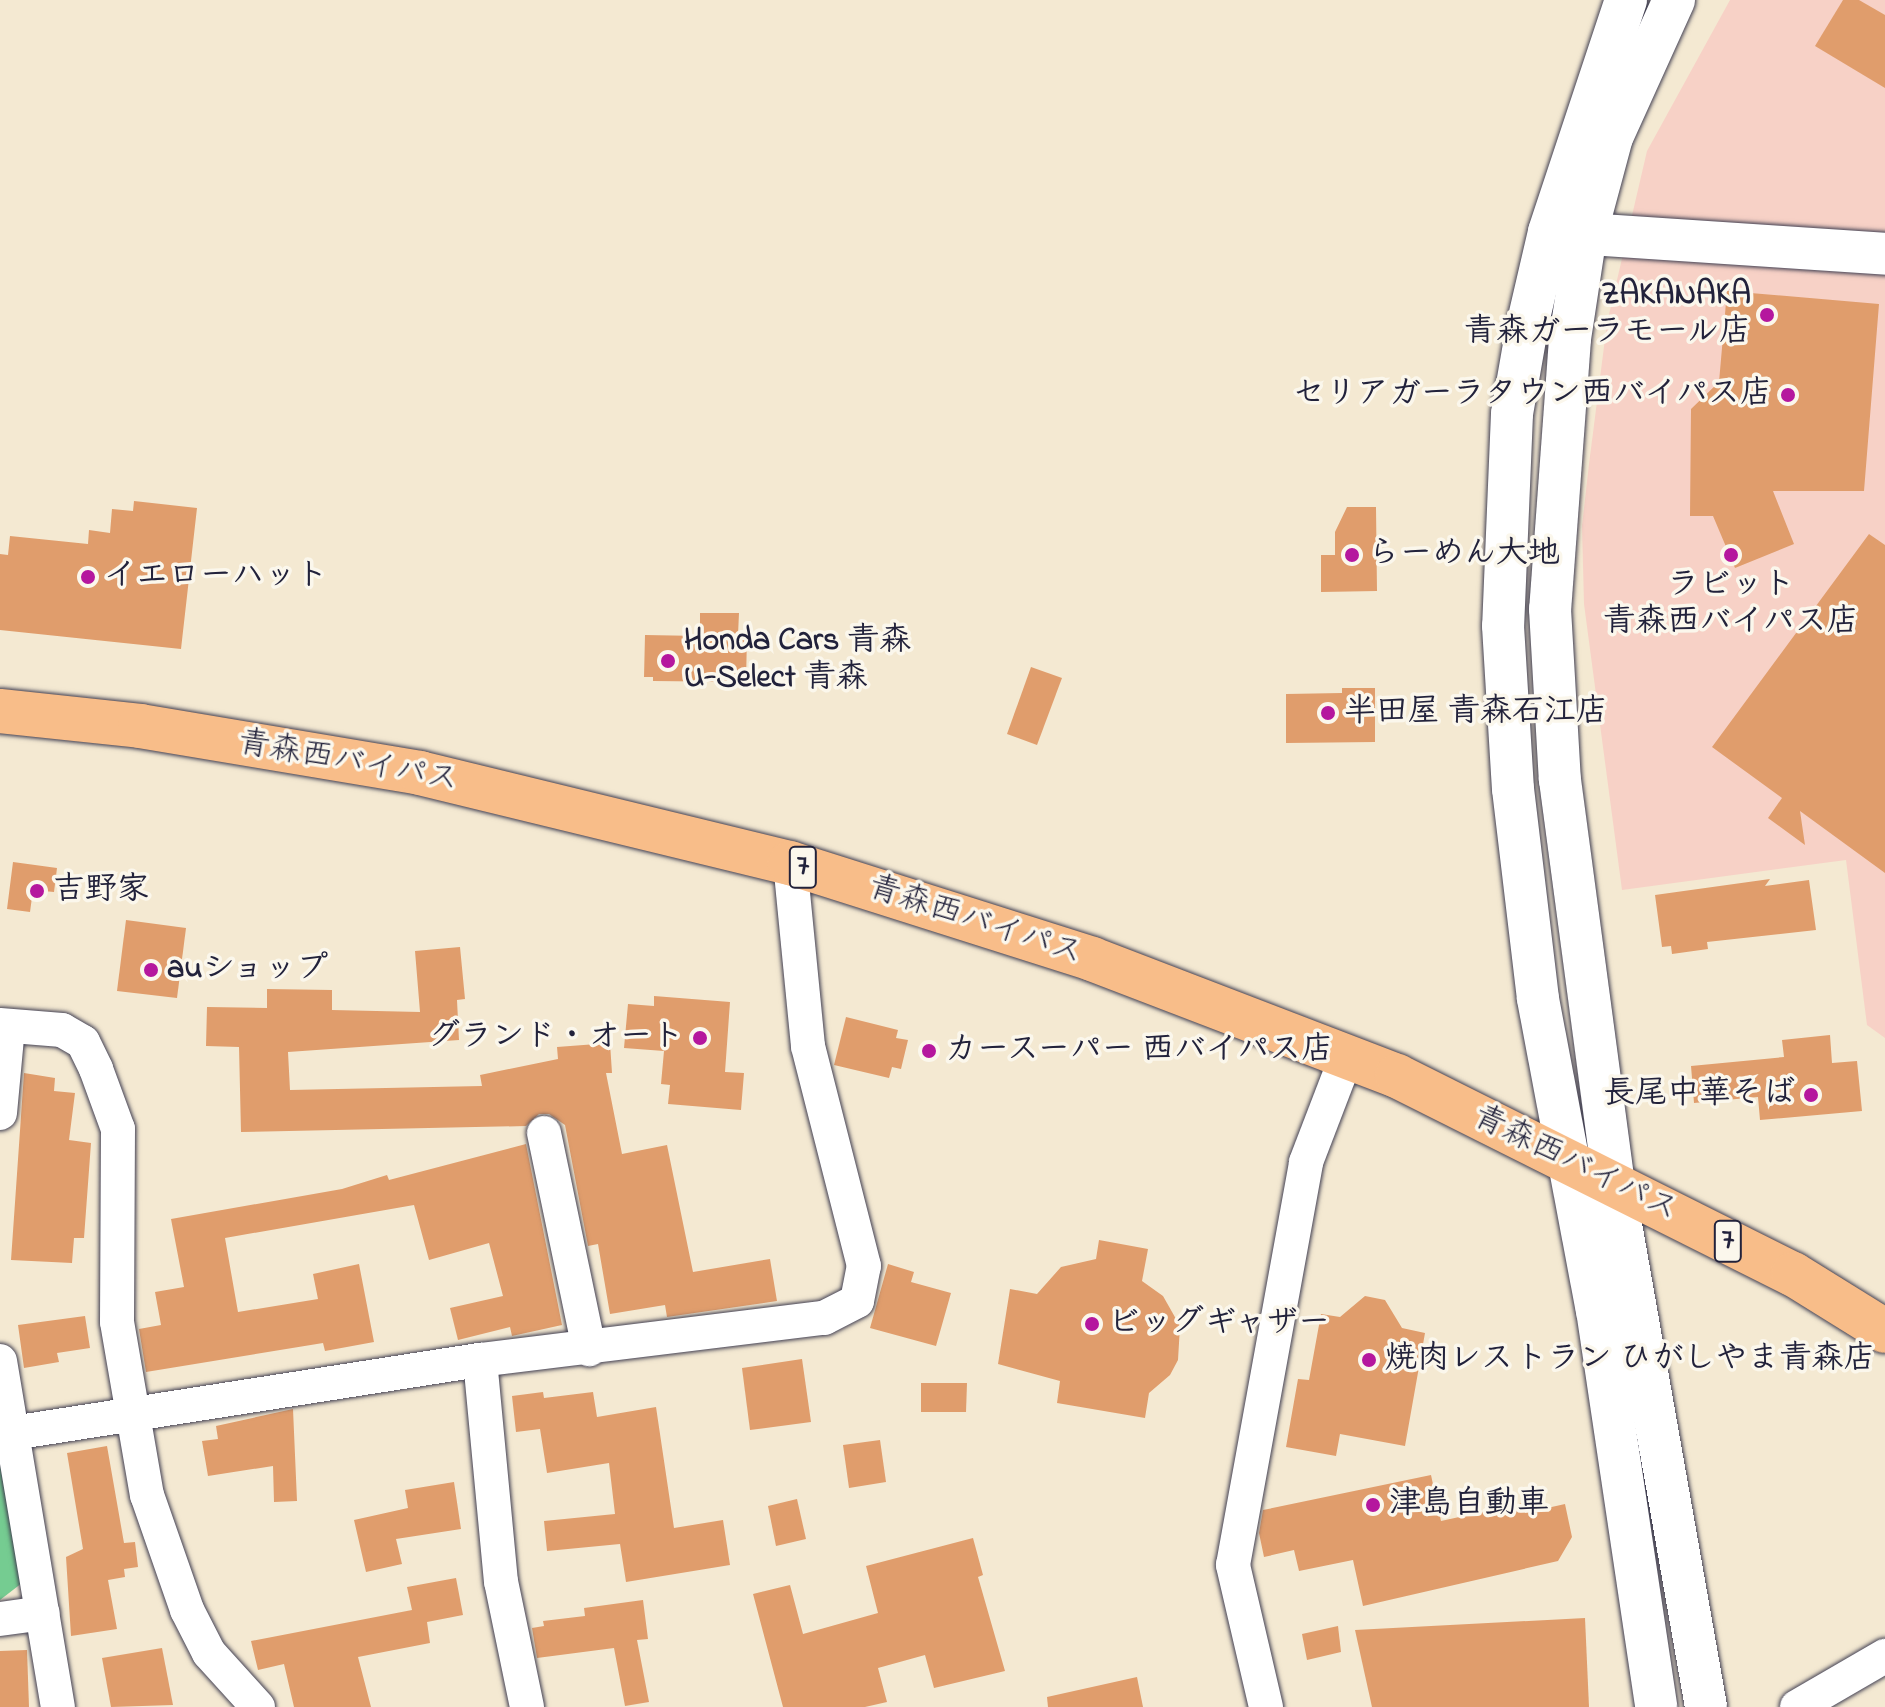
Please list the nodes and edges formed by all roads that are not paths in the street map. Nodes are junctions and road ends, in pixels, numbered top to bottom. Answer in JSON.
{"nodes":[{"id":1,"x":1626,"y":0,"type":"edge"},
{"id":2,"x":1674,"y":0,"type":"edge"},
{"id":3,"x":1568,"y":233,"type":"junction"},
{"id":4,"x":1885,"y":254,"type":"edge"},
{"id":5,"x":0,"y":711,"type":"edge"},
{"id":6,"x":790,"y":863,"type":"junction"},
{"id":7,"x":4,"y":1026,"type":"edge"},
{"id":8,"x":1347,"y":1055,"type":"junction"},
{"id":9,"x":0,"y":1113,"type":"edge"},
{"id":10,"x":544,"y":1133,"type":"dead end"},
{"id":11,"x":1565,"y":1162,"type":"junction"},
{"id":12,"x":1614,"y":1185,"type":"junction"},
{"id":13,"x":1885,"y":1331,"type":"edge"},
{"id":14,"x":589,"y":1349,"type":"junction"},
{"id":15,"x":480,"y":1360,"type":"junction"},
{"id":16,"x":0,"y":1361,"type":"edge"},
{"id":17,"x":133,"y":1411,"type":"junction"},
{"id":18,"x":6,"y":1434,"type":"edge"},
{"id":19,"x":43,"y":1613,"type":"junction"},
{"id":20,"x":0,"y":1619,"type":"edge"},
{"id":21,"x":1885,"y":1656,"type":"edge"},
{"id":22,"x":58,"y":1707,"type":"edge"},
{"id":23,"x":258,"y":1707,"type":"edge"},
{"id":24,"x":527,"y":1707,"type":"edge"},
{"id":25,"x":1266,"y":1707,"type":"edge"},
{"id":26,"x":1656,"y":1707,"type":"edge"},
{"id":27,"x":1706,"y":1707,"type":"edge"},
{"id":28,"x":1797,"y":1707,"type":"edge"}],
"edges":[{"from":1,"to":3,"type":"street"},
{"from":2,"to":3,"type":"street"},
{"from":3,"to":4,"type":"street"},
{"from":3,"to":11,"type":"street"},
{"from":3,"to":12,"type":"street"},
{"from":5,"to":6,"type":"highway","name":"青森西バイパス","number":"7"},
{"from":6,"to":8,"type":"highway","name":"青森西バイパス","number":"7"},
{"from":6,"to":14,"type":"street"},
{"from":7,"to":9,"type":"street"},
{"from":7,"to":17,"type":"street"},
{"from":8,"to":11,"type":"highway","name":"青森西バイパス","number":"7"},
{"from":8,"to":25,"type":"street"},
{"from":10,"to":14,"type":"street"},
{"from":11,"to":12,"type":"highway","name":"青森西バイパス","number":"7"},
{"from":11,"to":26,"type":"street"},
{"from":12,"to":13,"type":"highway","name":"青森西バイパス","number":"7"},
{"from":12,"to":27,"type":"street"},
{"from":14,"to":15,"type":"street"},
{"from":15,"to":17,"type":"street"},
{"from":15,"to":24,"type":"street"},
{"from":16,"to":18,"type":"street"},
{"from":17,"to":18,"type":"street"},
{"from":17,"to":23,"type":"street"},
{"from":18,"to":19,"type":"street"},
{"from":19,"to":20,"type":"street"},
{"from":19,"to":22,"type":"street"},
{"from":21,"to":28,"type":"street"}]}
